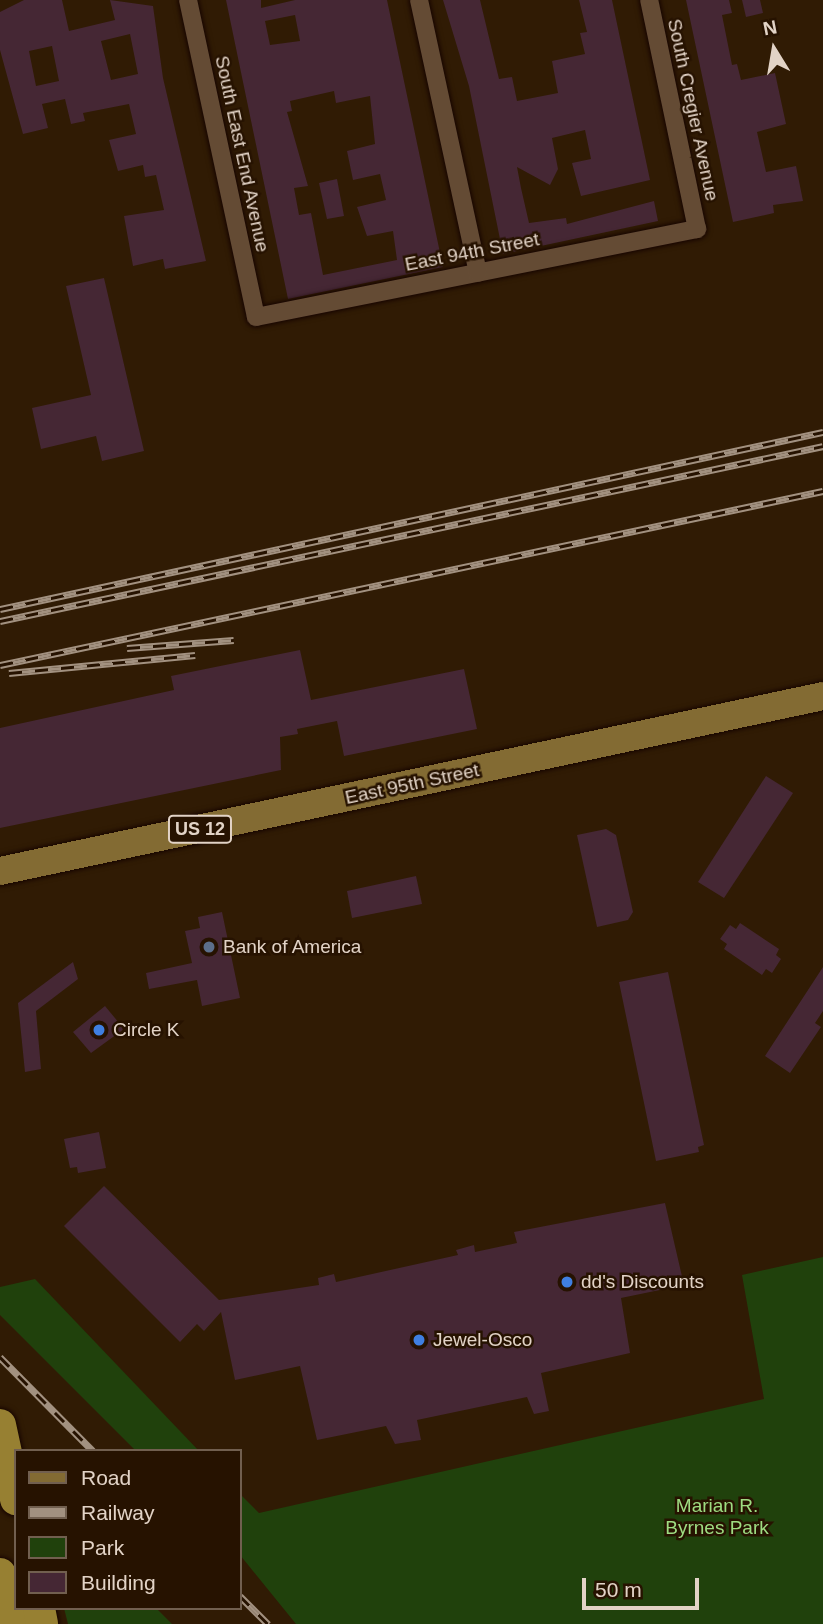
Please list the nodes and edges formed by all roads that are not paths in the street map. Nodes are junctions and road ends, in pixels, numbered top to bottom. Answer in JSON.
{"nodes":[{"id":1,"x":188,"y":0,"type":"edge"},
{"id":2,"x":419,"y":0,"type":"edge"},
{"id":3,"x":649,"y":0,"type":"edge"},
{"id":4,"x":697,"y":229,"type":"joint"},
{"id":5,"x":478,"y":273,"type":"junction"},
{"id":6,"x":256,"y":317,"type":"joint"},
{"id":7,"x":823,"y":696,"type":"edge"},
{"id":8,"x":0,"y":871,"type":"edge"},
{"id":9,"x":0,"y":1425,"type":"edge"},
{"id":10,"x":14,"y":1490,"type":"edge"},
{"id":11,"x":0,"y":1574,"type":"edge"},
{"id":12,"x":12,"y":1624,"type":"edge"}],
"edges":[{"from":1,"to":6,"type":"street","name":"South East End Avenue"},
{"from":2,"to":5,"type":"street"},
{"from":3,"to":4,"type":"street","name":"South Cregier Avenue"},
{"from":4,"to":5,"type":"street","name":"East 94th Street"},
{"from":5,"to":6,"type":"street","name":"East 94th Street"},
{"from":7,"to":8,"type":"main road","name":"East 95th Street","number":"US 12"},
{"from":9,"to":10,"type":"highway"},
{"from":11,"to":12,"type":"highway"}]}
